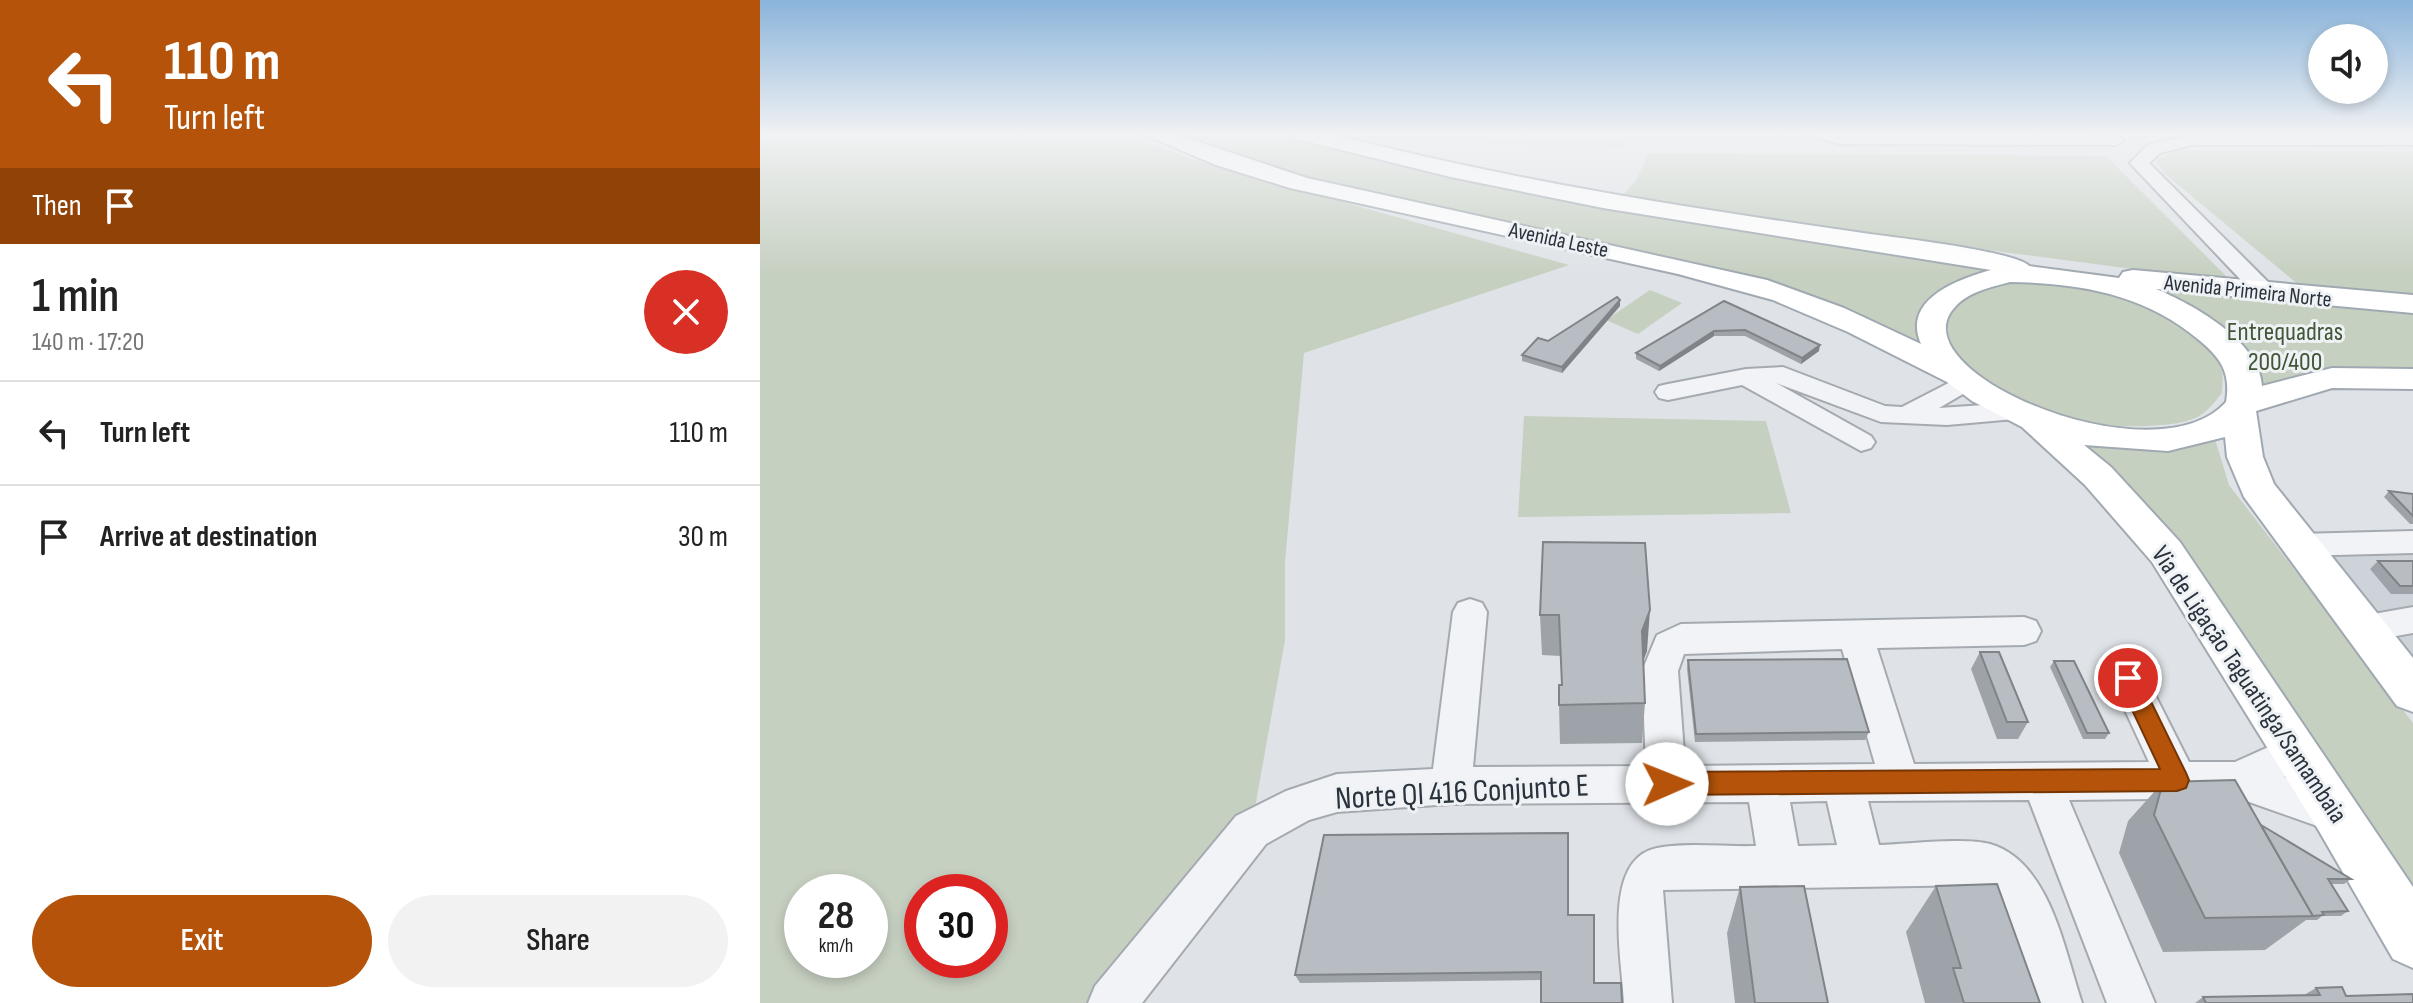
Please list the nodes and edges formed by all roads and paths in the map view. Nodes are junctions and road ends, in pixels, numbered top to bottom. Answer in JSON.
{"nodes":[{"id":1,"x":1300,"y":180,"type":"edge"},
{"id":2,"x":1508,"y":180,"type":"edge"},
{"id":3,"x":2155,"y":180,"type":"edge"},
{"id":4,"x":2241,"y":267,"type":"junction"},
{"id":5,"x":2046,"y":274,"type":"junction"},
{"id":6,"x":2084,"y":278,"type":"junction"},
{"id":7,"x":2266,"y":293,"type":"junction"},
{"id":8,"x":2297,"y":296,"type":"junction"},
{"id":9,"x":2413,"y":304,"type":"edge"},
{"id":10,"x":1746,"y":377,"type":"junction"},
{"id":11,"x":1961,"y":378,"type":"junction"},
{"id":12,"x":2413,"y":379,"type":"edge"},
{"id":13,"x":1668,"y":392,"type":"dead end"},
{"id":14,"x":2241,"y":407,"type":"junction"},
{"id":15,"x":2021,"y":414,"type":"junction"},
{"id":16,"x":1904,"y":416,"type":"junction"},
{"id":17,"x":1861,"y":442,"type":"dead end"},
{"id":18,"x":2413,"y":542,"type":"edge"},
{"id":19,"x":2297,"y":545,"type":"junction"},
{"id":20,"x":1470,"y":612,"type":"dead end"},
{"id":21,"x":2413,"y":620,"type":"edge"},
{"id":22,"x":2363,"y":628,"type":"junction"},
{"id":23,"x":2024,"y":631,"type":"dead end"},
{"id":24,"x":1855,"y":633,"type":"junction"},
{"id":25,"x":2128,"y":678,"type":"dead end"},
{"id":26,"x":2413,"y":692,"type":"edge"},
{"id":27,"x":2295,"y":752,"type":"junction"},
{"id":28,"x":2041,"y":780,"type":"junction"},
{"id":29,"x":2177,"y":780,"type":"junction"},
{"id":30,"x":2238,"y":780,"type":"junction"},
{"id":31,"x":1900,"y":781,"type":"junction"},
{"id":32,"x":1766,"y":782,"type":"junction"},
{"id":33,"x":1843,"y":782,"type":"junction"},
{"id":34,"x":1667,"y":784,"type":"junction"},
{"id":35,"x":1451,"y":786,"type":"junction"},
{"id":36,"x":2337,"y":814,"type":"junction"},
{"id":37,"x":1863,"y":866,"type":"junction"},
{"id":38,"x":1781,"y":867,"type":"junction"},
{"id":39,"x":2413,"y":939,"type":"edge"},
{"id":40,"x":1112,"y":1003,"type":"edge"},
{"id":41,"x":1648,"y":1003,"type":"edge"},
{"id":42,"x":2058,"y":1003,"type":"edge"},
{"id":43,"x":2131,"y":1003,"type":"edge"}],
"edges":[{"from":1,"to":11,"type":"main road","name":"Avenida Leste"},
{"from":2,"to":5,"type":"main road","name":"Avenida Leste"},
{"from":3,"to":4,"type":"street"},
{"from":4,"to":7,"type":"street"},
{"from":4,"to":8,"type":"street"},
{"from":5,"to":6,"type":"main road"},
{"from":5,"to":11,"type":"main road"},
{"from":6,"to":7,"type":"main road","name":"Avenida Primeira Norte"},
{"from":6,"to":14,"type":"main road"},
{"from":7,"to":8,"type":"main road","name":"Avenida Primeira Norte"},
{"from":8,"to":9,"type":"main road","name":"Avenida Primeira Norte"},
{"from":10,"to":13,"type":"street"},
{"from":10,"to":16,"type":"street"},
{"from":10,"to":17,"type":"street"},
{"from":11,"to":15,"type":"main road","name":"Avenida Leste"},
{"from":11,"to":16,"type":"street"},
{"from":12,"to":14,"type":"main road"},
{"from":14,"to":15,"type":"main road"},
{"from":14,"to":19,"type":"main road"},
{"from":15,"to":16,"type":"street"},
{"from":15,"to":27,"type":"main road","name":"Via de Ligação Taguatinga/Samambaia"},
{"from":18,"to":19,"type":"street"},
{"from":19,"to":22,"type":"main road"},
{"from":20,"to":35,"type":"street"},
{"from":21,"to":22,"type":"street"},
{"from":22,"to":26,"type":"main road"},
{"from":23,"to":24,"type":"street"},
{"from":24,"to":31,"type":"street"},
{"from":24,"to":34,"type":"street"},
{"from":25,"to":29,"type":"street"},
{"from":27,"to":30,"type":"street","name":"Norte QI 416 Conjunto E"},
{"from":27,"to":36,"type":"main road","name":"Via de Ligação Taguatinga/Samambaia"},
{"from":28,"to":29,"type":"street","name":"Norte QI 416 Conjunto E"},
{"from":28,"to":31,"type":"street","name":"Norte QI 416 Conjunto E"},
{"from":28,"to":43,"type":"street"},
{"from":29,"to":30,"type":"street","name":"Norte QI 416 Conjunto E"},
{"from":30,"to":36,"type":"street","name":"Norte QI 416 Conjunto E"},
{"from":31,"to":33,"type":"street","name":"Norte QI 416 Conjunto E"},
{"from":32,"to":33,"type":"street","name":"Norte QI 416 Conjunto E"},
{"from":32,"to":34,"type":"street","name":"Norte QI 416 Conjunto E"},
{"from":32,"to":38,"type":"street"},
{"from":33,"to":37,"type":"street"},
{"from":34,"to":35,"type":"street","name":"Norte QI 416 Conjunto E"},
{"from":35,"to":40,"type":"street","name":"Norte QI 416 Conjunto E"},
{"from":36,"to":39,"type":"main road","name":"Via de Ligação Taguatinga/Samambaia"},
{"from":37,"to":38,"type":"street"},
{"from":37,"to":42,"type":"street"},
{"from":38,"to":41,"type":"street"}]}
